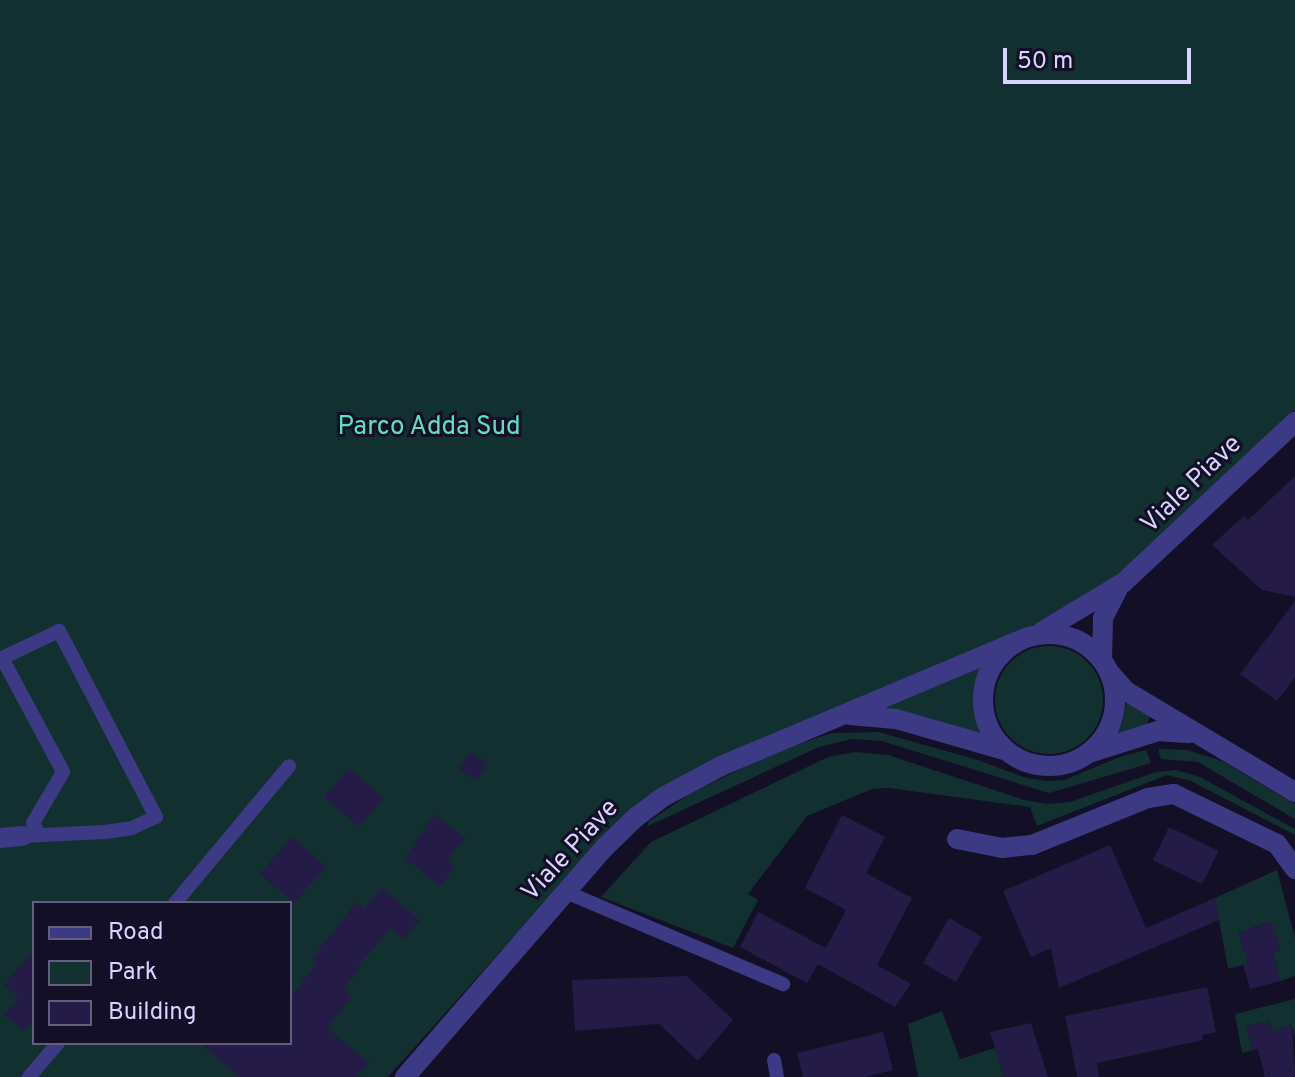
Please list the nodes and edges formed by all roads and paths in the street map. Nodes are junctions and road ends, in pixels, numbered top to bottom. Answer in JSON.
{"nodes":[{"id":1,"x":1295,"y":422,"type":"edge"},
{"id":2,"x":1123,"y":583,"type":"junction"},
{"id":3,"x":1026,"y":638,"type":"junction"},
{"id":4,"x":1105,"y":664,"type":"junction"},
{"id":5,"x":823,"y":722,"type":"junction"},
{"id":6,"x":1215,"y":745,"type":"junction"},
{"id":7,"x":1004,"y":750,"type":"junction"},
{"id":8,"x":1089,"y":753,"type":"junction"},
{"id":9,"x":289,"y":766,"type":"dead end"},
{"id":10,"x":1295,"y":792,"type":"edge"},
{"id":11,"x":30,"y":836,"type":"junction"},
{"id":12,"x":0,"y":838,"type":"edge"},
{"id":13,"x":957,"y":839,"type":"dead end"},
{"id":14,"x":1295,"y":869,"type":"edge"},
{"id":15,"x":566,"y":892,"type":"junction"},
{"id":16,"x":177,"y":901,"type":"edge"},
{"id":17,"x":783,"y":984,"type":"dead end"},
{"id":18,"x":56,"y":1045,"type":"edge"},
{"id":19,"x":774,"y":1060,"type":"dead end"},
{"id":20,"x":29,"y":1077,"type":"edge"},
{"id":21,"x":405,"y":1077,"type":"edge"},
{"id":22,"x":777,"y":1077,"type":"edge"}],
"edges":[{"from":1,"to":2,"type":"street","name":"Viale Piave"},
{"from":2,"to":3,"type":"street","name":"Viale Piave"},
{"from":2,"to":4,"type":"street","name":"Viale Piave"},
{"from":3,"to":4,"type":"street"},
{"from":3,"to":5,"type":"street","name":"Viale Piave"},
{"from":3,"to":7,"type":"street","name":"Viale Piave"},
{"from":4,"to":6,"type":"street"},
{"from":4,"to":8,"type":"street","name":"Viale Piave"},
{"from":5,"to":7,"type":"street","name":"Viale Piave"},
{"from":5,"to":15,"type":"street","name":"Viale Piave"},
{"from":6,"to":8,"type":"street"},
{"from":6,"to":10,"type":"street"},
{"from":7,"to":8,"type":"street","name":"Viale Piave"},
{"from":9,"to":16,"type":"lane"},
{"from":11,"to":11,"type":"lane"},
{"from":11,"to":12,"type":"street"},
{"from":13,"to":14,"type":"street"},
{"from":15,"to":17,"type":"lane"},
{"from":15,"to":21,"type":"street","name":"Viale Piave"},
{"from":18,"to":20,"type":"lane"},
{"from":19,"to":22,"type":"lane"}]}
